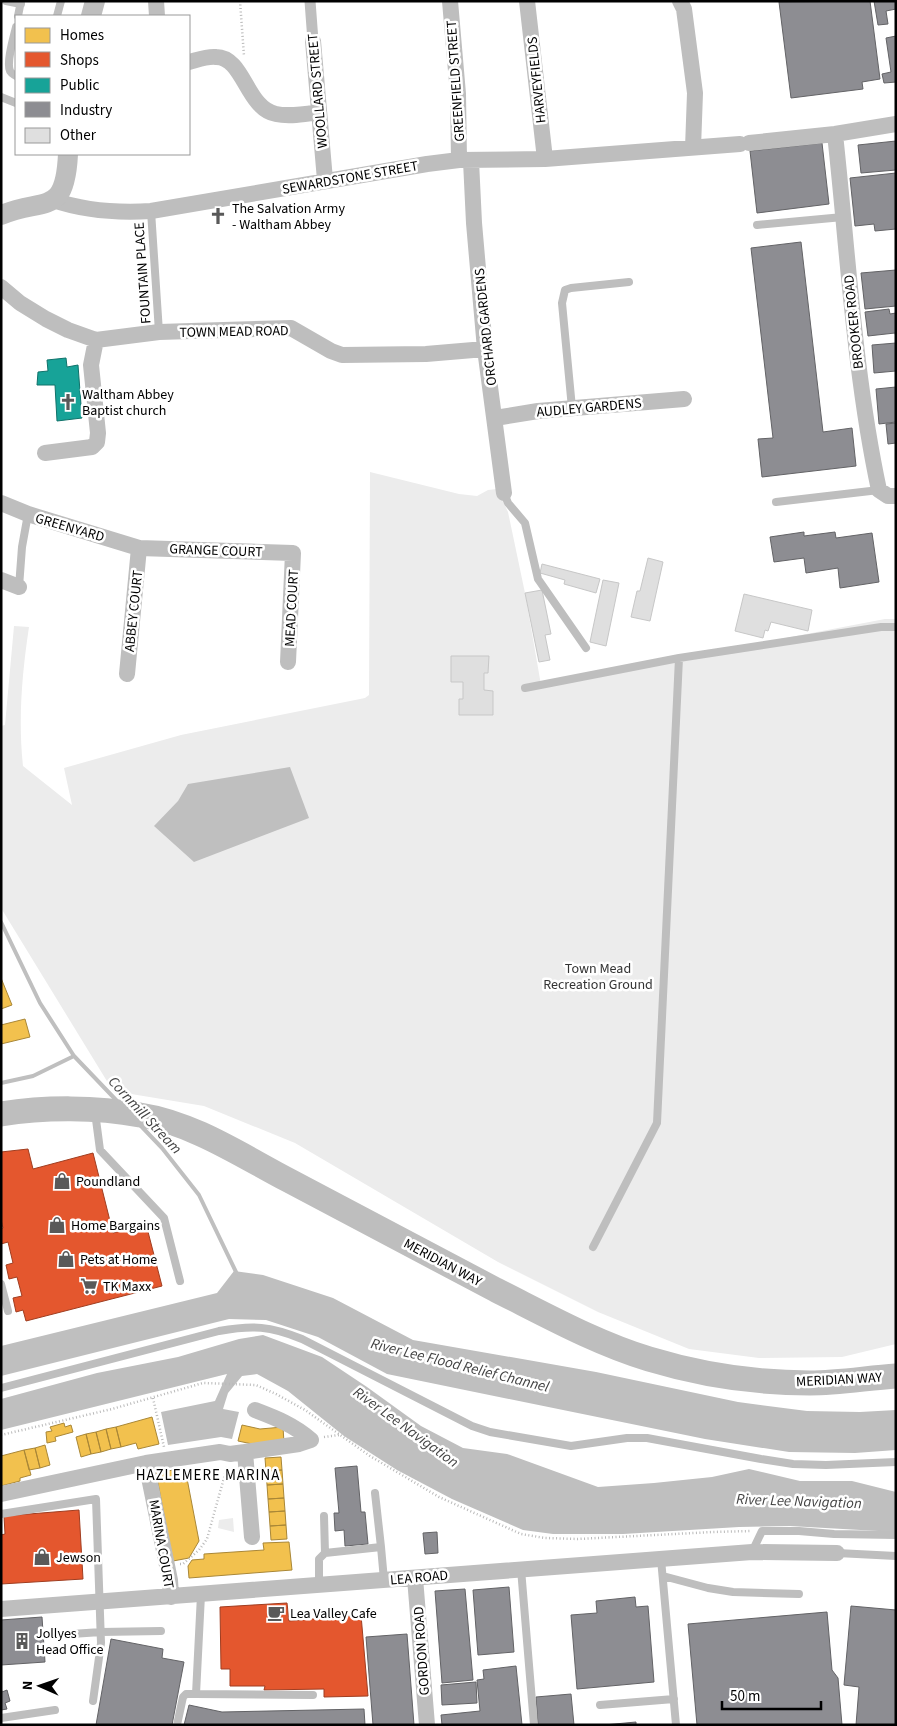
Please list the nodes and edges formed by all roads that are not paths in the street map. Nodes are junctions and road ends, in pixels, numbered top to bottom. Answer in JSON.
{"nodes":[{"id":1,"x":6,"y":1,"type":"edge"},
{"id":2,"x":61,"y":1,"type":"edge"},
{"id":3,"x":95,"y":1,"type":"edge"},
{"id":4,"x":156,"y":1,"type":"edge"},
{"id":5,"x":310,"y":1,"type":"edge"},
{"id":6,"x":450,"y":1,"type":"edge"},
{"id":7,"x":527,"y":1,"type":"edge"},
{"id":8,"x":680,"y":1,"type":"edge"},
{"id":9,"x":21,"y":3,"type":"edge"},
{"id":10,"x":57,"y":15,"type":"edge"},
{"id":11,"x":92,"y":15,"type":"edge"},
{"id":12,"x":158,"y":15,"type":"edge"},
{"id":13,"x":15,"y":32,"type":"edge"},
{"id":14,"x":313,"y":41,"type":"joint"},
{"id":15,"x":190,"y":62,"type":"edge"},
{"id":16,"x":15,"y":75,"type":"edge"},
{"id":17,"x":1,"y":97,"type":"edge"},
{"id":18,"x":15,"y":103,"type":"edge"},
{"id":19,"x":319,"y":112,"type":"junction"},
{"id":20,"x":896,"y":124,"type":"edge"},
{"id":21,"x":835,"y":134,"type":"junction"},
{"id":22,"x":693,"y":148,"type":"junction"},
{"id":23,"x":68,"y":155,"type":"edge"},
{"id":24,"x":545,"y":159,"type":"junction"},
{"id":25,"x":465,"y":160,"type":"junction"},
{"id":26,"x":325,"y":180,"type":"junction"},
{"id":27,"x":54,"y":200,"type":"junction"},
{"id":28,"x":150,"y":211,"type":"junction"},
{"id":29,"x":1,"y":215,"type":"edge"},
{"id":30,"x":843,"y":217,"type":"junction"},
{"id":31,"x":757,"y":225,"type":"dead end"},
{"id":32,"x":629,"y":282,"type":"dead end"},
{"id":33,"x":1,"y":287,"type":"edge"},
{"id":34,"x":159,"y":332,"type":"junction"},
{"id":35,"x":96,"y":340,"type":"junction"},
{"id":36,"x":485,"y":349,"type":"junction"},
{"id":37,"x":684,"y":399,"type":"dead end"},
{"id":38,"x":572,"y":408,"type":"junction"},
{"id":39,"x":495,"y":418,"type":"junction"},
{"id":40,"x":45,"y":453,"type":"dead end"},
{"id":41,"x":879,"y":490,"type":"junction"},
{"id":42,"x":504,"y":493,"type":"joint"},
{"id":43,"x":896,"y":496,"type":"edge"},
{"id":44,"x":776,"y":502,"type":"dead end"},
{"id":45,"x":1,"y":503,"type":"edge"},
{"id":46,"x":28,"y":514,"type":"junction"},
{"id":47,"x":139,"y":548,"type":"junction"},
{"id":48,"x":293,"y":553,"type":"joint"},
{"id":49,"x":1,"y":580,"type":"edge"},
{"id":50,"x":18,"y":587,"type":"joint"},
{"id":51,"x":896,"y":627,"type":"edge"},
{"id":52,"x":586,"y":648,"type":"dead end"},
{"id":53,"x":679,"y":658,"type":"junction"},
{"id":54,"x":288,"y":662,"type":"dead end"},
{"id":55,"x":127,"y":674,"type":"dead end"},
{"id":56,"x":525,"y":688,"type":"dead end"},
{"id":57,"x":94,"y":1110,"type":"junction"},
{"id":58,"x":1,"y":1114,"type":"edge"},
{"id":59,"x":593,"y":1247,"type":"dead end"},
{"id":60,"x":180,"y":1281,"type":"dead end"},
{"id":61,"x":1,"y":1284,"type":"edge"},
{"id":62,"x":8,"y":1312,"type":"dead end"},
{"id":63,"x":896,"y":1376,"type":"edge"},
{"id":64,"x":1,"y":1388,"type":"edge"},
{"id":65,"x":255,"y":1410,"type":"dead end"},
{"id":66,"x":237,"y":1453,"type":"junction"},
{"id":67,"x":896,"y":1462,"type":"edge"},
{"id":68,"x":146,"y":1463,"type":"junction"},
{"id":69,"x":375,"y":1493,"type":"dead end"},
{"id":70,"x":1,"y":1494,"type":"edge"},
{"id":71,"x":1,"y":1514,"type":"edge"},
{"id":72,"x":324,"y":1516,"type":"dead end"},
{"id":73,"x":896,"y":1535,"type":"edge"},
{"id":74,"x":252,"y":1537,"type":"dead end"},
{"id":75,"x":380,"y":1547,"type":"junction"},
{"id":76,"x":752,"y":1552,"type":"junction"},
{"id":77,"x":325,"y":1553,"type":"junction"},
{"id":78,"x":837,"y":1554,"type":"joint"},
{"id":79,"x":896,"y":1556,"type":"edge"},
{"id":80,"x":661,"y":1559,"type":"junction"},
{"id":81,"x":521,"y":1569,"type":"junction"},
{"id":82,"x":664,"y":1576,"type":"junction"},
{"id":83,"x":416,"y":1578,"type":"junction"},
{"id":84,"x":384,"y":1580,"type":"junction"},
{"id":85,"x":319,"y":1586,"type":"junction"},
{"id":86,"x":201,"y":1594,"type":"junction"},
{"id":87,"x":799,"y":1594,"type":"dead end"},
{"id":88,"x":171,"y":1596,"type":"junction"},
{"id":89,"x":100,"y":1602,"type":"junction"},
{"id":90,"x":1,"y":1609,"type":"edge"},
{"id":91,"x":161,"y":1631,"type":"dead end"},
{"id":92,"x":101,"y":1632,"type":"junction"},
{"id":93,"x":57,"y":1635,"type":"dead end"},
{"id":94,"x":196,"y":1694,"type":"junction"},
{"id":95,"x":313,"y":1695,"type":"dead end"},
{"id":96,"x":674,"y":1699,"type":"junction"},
{"id":97,"x":93,"y":1700,"type":"dead end"},
{"id":98,"x":600,"y":1706,"type":"dead end"},
{"id":99,"x":55,"y":1710,"type":"dead end"},
{"id":100,"x":1,"y":1718,"type":"edge"},
{"id":101,"x":178,"y":1725,"type":"edge"},
{"id":102,"x":427,"y":1725,"type":"edge"},
{"id":103,"x":534,"y":1725,"type":"edge"},
{"id":104,"x":676,"y":1725,"type":"edge"}],
"edges":[{"from":1,"to":9,"type":"lane"},
{"from":2,"to":10,"type":"lane"},
{"from":3,"to":11,"type":"street"},
{"from":4,"to":12,"type":"street"},
{"from":5,"to":14,"type":"street","name":"WOOLLARD STREET"},
{"from":6,"to":25,"type":"street","name":"GREENFIELD STREET"},
{"from":7,"to":24,"type":"street","name":"HARVEYFIELDS"},
{"from":8,"to":22,"type":"street"},
{"from":13,"to":16,"type":"lane"},
{"from":14,"to":19,"type":"street","name":"WOOLLARD STREET"},
{"from":15,"to":19,"type":"street"},
{"from":17,"to":18,"type":"lane"},
{"from":19,"to":26,"type":"street","name":"WOOLLARD STREET"},
{"from":20,"to":21,"type":"street"},
{"from":21,"to":22,"type":"street"},
{"from":21,"to":30,"type":"street","name":"BROOKER ROAD"},
{"from":22,"to":24,"type":"street"},
{"from":23,"to":27,"type":"street"},
{"from":24,"to":25,"type":"street"},
{"from":25,"to":26,"type":"street","name":"SEWARDSTONE STREET"},
{"from":25,"to":36,"type":"street","name":"ORCHARD GARDENS"},
{"from":26,"to":28,"type":"street","name":"SEWARDSTONE STREET"},
{"from":27,"to":28,"type":"street","name":"SEWARDSTONE STREET"},
{"from":27,"to":29,"type":"street"},
{"from":28,"to":34,"type":"lane","name":"FOUNTAIN PLACE"},
{"from":30,"to":31,"type":"lane"},
{"from":30,"to":41,"type":"street","name":"BROOKER ROAD"},
{"from":32,"to":38,"type":"lane"},
{"from":33,"to":35,"type":"street"},
{"from":34,"to":35,"type":"street","name":"TOWN MEAD ROAD"},
{"from":34,"to":36,"type":"street","name":"TOWN MEAD ROAD"},
{"from":35,"to":40,"type":"street"},
{"from":36,"to":39,"type":"street","name":"ORCHARD GARDENS"},
{"from":37,"to":38,"type":"street","name":"AUDLEY GARDENS"},
{"from":38,"to":39,"type":"street","name":"AUDLEY GARDENS"},
{"from":39,"to":42,"type":"street","name":"ORCHARD GARDENS"},
{"from":41,"to":43,"type":"street"},
{"from":41,"to":44,"type":"lane"},
{"from":42,"to":52,"type":"lane"},
{"from":45,"to":46,"type":"street","name":"GREENYARD"},
{"from":46,"to":47,"type":"street","name":"GREENYARD"},
{"from":46,"to":50,"type":"lane"},
{"from":47,"to":48,"type":"street","name":"GRANGE COURT"},
{"from":47,"to":55,"type":"street","name":"ABBEY COURT"},
{"from":48,"to":54,"type":"street","name":"MEAD COURT"},
{"from":49,"to":50,"type":"street"},
{"from":51,"to":53,"type":"lane"},
{"from":53,"to":56,"type":"lane"},
{"from":53,"to":59,"type":"lane"},
{"from":57,"to":58,"type":"main road","name":"MERIDIAN WAY"},
{"from":57,"to":60,"type":"lane"},
{"from":57,"to":63,"type":"main road","name":"MERIDIAN WAY"},
{"from":61,"to":62,"type":"lane"},
{"from":64,"to":67,"type":"lane"},
{"from":65,"to":66,"type":"street"},
{"from":66,"to":68,"type":"street"},
{"from":66,"to":74,"type":"street"},
{"from":68,"to":70,"type":"street"},
{"from":68,"to":88,"type":"street","name":"MARINA COURT"},
{"from":69,"to":75,"type":"lane"},
{"from":71,"to":89,"type":"lane"},
{"from":72,"to":77,"type":"lane"},
{"from":73,"to":76,"type":"lane"},
{"from":75,"to":77,"type":"lane"},
{"from":75,"to":84,"type":"lane"},
{"from":76,"to":78,"type":"street","name":"LEA ROAD"},
{"from":76,"to":80,"type":"street","name":"LEA ROAD"},
{"from":77,"to":85,"type":"lane"},
{"from":78,"to":79,"type":"lane"},
{"from":80,"to":81,"type":"street","name":"LEA ROAD"},
{"from":80,"to":82,"type":"lane"},
{"from":81,"to":83,"type":"street","name":"LEA ROAD"},
{"from":81,"to":103,"type":"lane"},
{"from":82,"to":87,"type":"lane"},
{"from":82,"to":96,"type":"lane"},
{"from":83,"to":84,"type":"street","name":"LEA ROAD"},
{"from":83,"to":102,"type":"street","name":"GORDON ROAD"},
{"from":84,"to":85,"type":"street","name":"LEA ROAD"},
{"from":85,"to":86,"type":"street","name":"LEA ROAD"},
{"from":86,"to":88,"type":"street","name":"LEA ROAD"},
{"from":86,"to":94,"type":"lane"},
{"from":88,"to":89,"type":"street","name":"LEA ROAD"},
{"from":89,"to":90,"type":"street","name":"LEA ROAD"},
{"from":89,"to":92,"type":"lane"},
{"from":91,"to":92,"type":"lane"},
{"from":92,"to":93,"type":"lane"},
{"from":92,"to":97,"type":"lane"},
{"from":94,"to":95,"type":"lane"},
{"from":94,"to":101,"type":"lane"},
{"from":96,"to":98,"type":"lane"},
{"from":96,"to":104,"type":"lane"},
{"from":99,"to":100,"type":"lane"}]}
